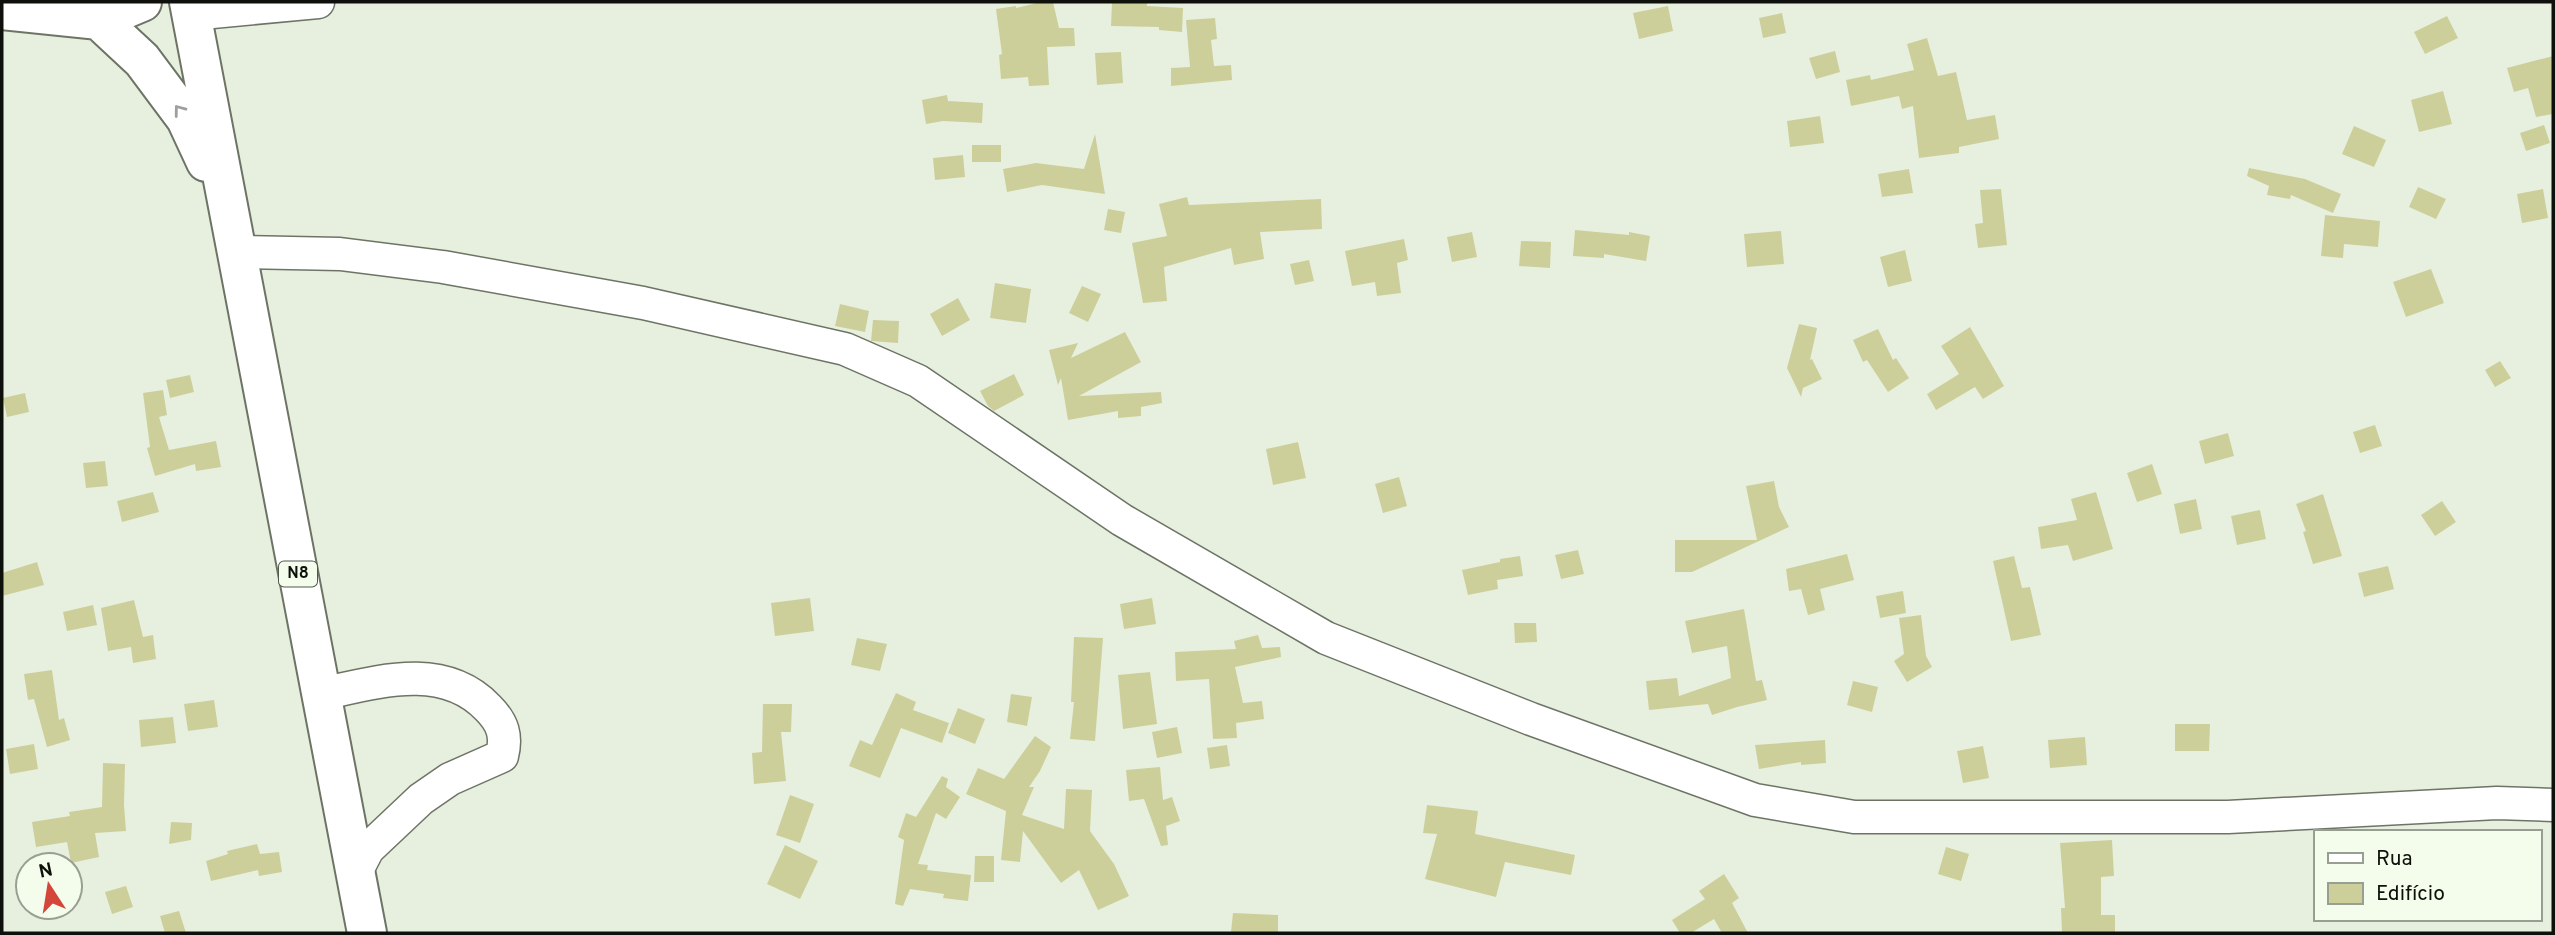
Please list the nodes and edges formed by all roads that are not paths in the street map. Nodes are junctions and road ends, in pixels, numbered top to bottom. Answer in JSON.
{"nodes":[{"id":1,"x":142,"y":2,"type":"edge"},
{"id":2,"x":318,"y":2,"type":"edge"},
{"id":3,"x":190,"y":8,"type":"edge"},
{"id":4,"x":2,"y":10,"type":"edge"},
{"id":5,"x":99,"y":20,"type":"junction"},
{"id":6,"x":231,"y":214,"type":"junction"},
{"id":7,"x":238,"y":252,"type":"junction"},
{"id":8,"x":321,"y":694,"type":"junction"},
{"id":9,"x":2553,"y":806,"type":"edge"},
{"id":10,"x":355,"y":874,"type":"junction"},
{"id":11,"x":367,"y":933,"type":"edge"}],
"edges":[{"from":1,"to":5,"type":"main road"},
{"from":2,"to":3,"type":"street"},
{"from":3,"to":6,"type":"main road","number":"N8"},
{"from":4,"to":5,"type":"main road"},
{"from":6,"to":5,"type":"main road","one_way":true},
{"from":6,"to":7,"type":"main road","number":"N8"},
{"from":7,"to":8,"type":"main road","number":"N8"},
{"from":7,"to":9,"type":"street"},
{"from":8,"to":10,"type":"main road","number":"N8"},
{"from":8,"to":10,"type":"street"},
{"from":10,"to":11,"type":"main road","number":"N8"}]}
